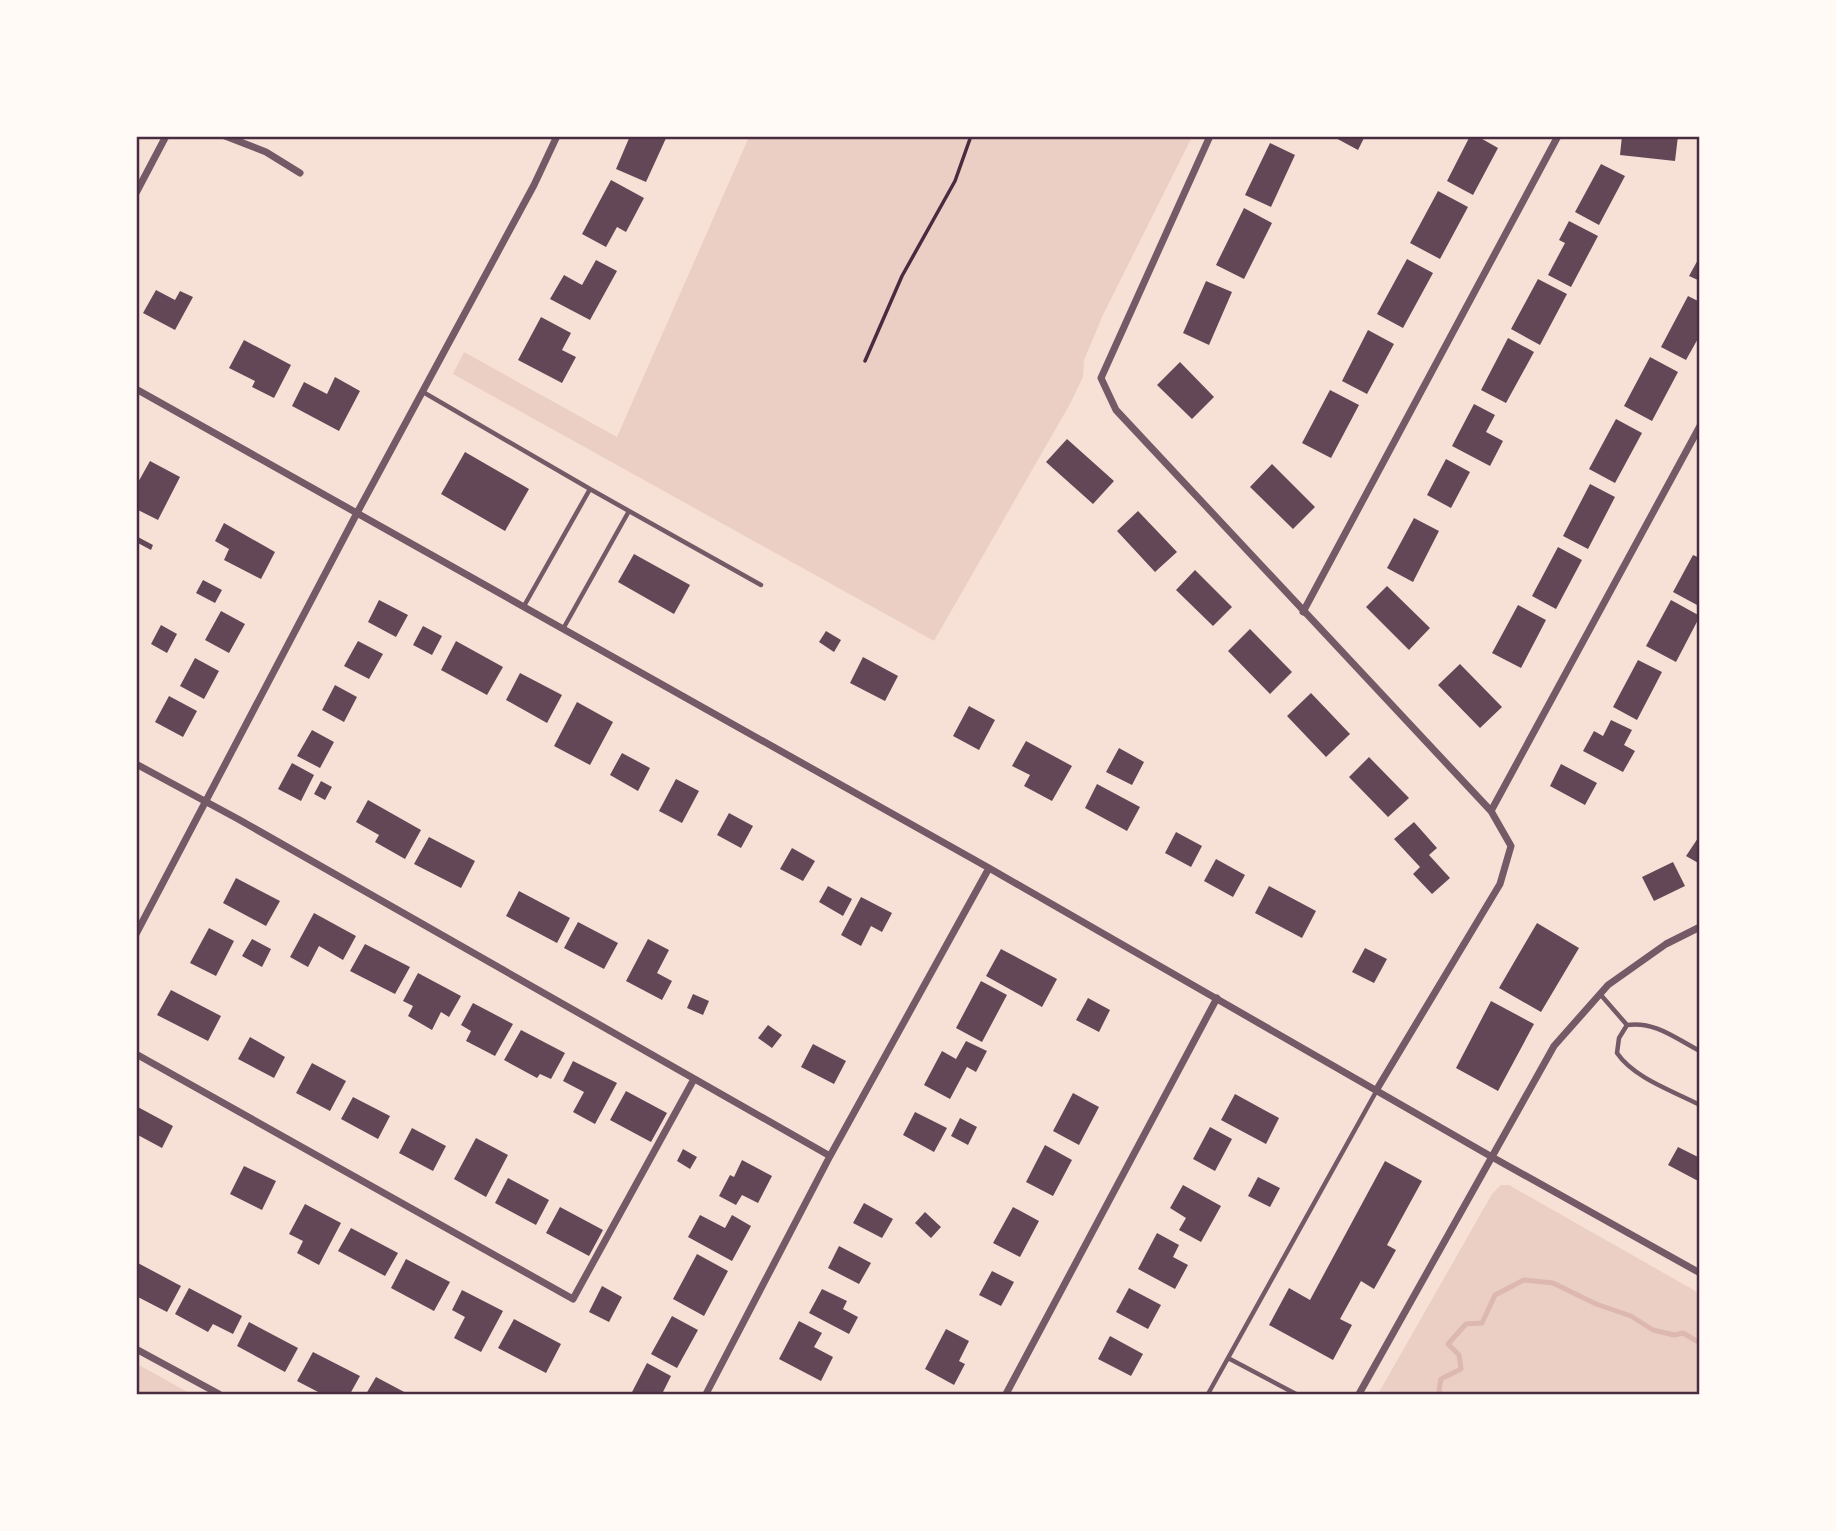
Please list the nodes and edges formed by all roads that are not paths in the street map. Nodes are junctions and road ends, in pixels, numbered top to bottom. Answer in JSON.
{"nodes":[{"id":1,"x":166,"y":136,"type":"edge"},
{"id":2,"x":225,"y":136,"type":"edge"},
{"id":3,"x":556,"y":136,"type":"edge"},
{"id":4,"x":1210,"y":136,"type":"edge"},
{"id":5,"x":1558,"y":136,"type":"edge"},
{"id":6,"x":300,"y":173,"type":"dead end"},
{"id":7,"x":136,"y":194,"type":"edge"},
{"id":8,"x":136,"y":389,"type":"edge"},
{"id":9,"x":423,"y":392,"type":"junction"},
{"id":10,"x":1699,"y":426,"type":"edge"},
{"id":11,"x":590,"y":489,"type":"junction"},
{"id":12,"x":629,"y":511,"type":"junction"},
{"id":13,"x":357,"y":513,"type":"junction"},
{"id":14,"x":761,"y":585,"type":"dead end"},
{"id":15,"x":524,"y":607,"type":"junction"},
{"id":16,"x":1303,"y":612,"type":"junction"},
{"id":17,"x":563,"y":629,"type":"junction"},
{"id":18,"x":136,"y":764,"type":"edge"},
{"id":19,"x":206,"y":801,"type":"junction"},
{"id":20,"x":1491,"y":811,"type":"junction"},
{"id":21,"x":989,"y":868,"type":"junction"},
{"id":22,"x":1699,"y":927,"type":"edge"},
{"id":23,"x":136,"y":934,"type":"edge"},
{"id":24,"x":1600,"y":994,"type":"junction"},
{"id":25,"x":1217,"y":998,"type":"junction"},
{"id":26,"x":1627,"y":1026,"type":"junction"},
{"id":27,"x":1699,"y":1051,"type":"edge"},
{"id":28,"x":136,"y":1054,"type":"edge"},
{"id":29,"x":694,"y":1079,"type":"junction"},
{"id":30,"x":1377,"y":1089,"type":"junction"},
{"id":31,"x":1699,"y":1105,"type":"edge"},
{"id":32,"x":830,"y":1156,"type":"junction"},
{"id":33,"x":1492,"y":1157,"type":"junction"},
{"id":34,"x":1699,"y":1273,"type":"edge"},
{"id":35,"x":136,"y":1349,"type":"edge"},
{"id":36,"x":1228,"y":1358,"type":"junction"},
{"id":37,"x":219,"y":1395,"type":"edge"},
{"id":38,"x":706,"y":1395,"type":"edge"},
{"id":39,"x":1006,"y":1395,"type":"edge"},
{"id":40,"x":1208,"y":1395,"type":"edge"},
{"id":41,"x":1296,"y":1395,"type":"edge"},
{"id":42,"x":1359,"y":1395,"type":"edge"}],
"edges":[{"from":1,"to":7,"type":"street"},
{"from":2,"to":6,"type":"street"},
{"from":3,"to":9,"type":"street"},
{"from":4,"to":16,"type":"street"},
{"from":5,"to":16,"type":"street"},
{"from":8,"to":13,"type":"street"},
{"from":9,"to":11,"type":"lane"},
{"from":9,"to":13,"type":"street"},
{"from":10,"to":20,"type":"street"},
{"from":11,"to":12,"type":"lane"},
{"from":11,"to":15,"type":"lane"},
{"from":12,"to":14,"type":"lane"},
{"from":12,"to":17,"type":"lane"},
{"from":13,"to":15,"type":"street"},
{"from":13,"to":19,"type":"street"},
{"from":15,"to":17,"type":"street"},
{"from":16,"to":20,"type":"street"},
{"from":17,"to":21,"type":"street"},
{"from":18,"to":19,"type":"street"},
{"from":19,"to":23,"type":"street"},
{"from":19,"to":29,"type":"street"},
{"from":20,"to":30,"type":"street"},
{"from":21,"to":25,"type":"street"},
{"from":21,"to":32,"type":"street"},
{"from":22,"to":24,"type":"street"},
{"from":24,"to":26,"type":"lane"},
{"from":24,"to":33,"type":"street"},
{"from":25,"to":30,"type":"street"},
{"from":25,"to":39,"type":"street"},
{"from":26,"to":27,"type":"lane"},
{"from":26,"to":31,"type":"lane"},
{"from":28,"to":29,"type":"street"},
{"from":29,"to":32,"type":"street"},
{"from":30,"to":33,"type":"street"},
{"from":30,"to":36,"type":"lane"},
{"from":32,"to":38,"type":"street"},
{"from":33,"to":34,"type":"street"},
{"from":33,"to":42,"type":"street"},
{"from":35,"to":37,"type":"street"},
{"from":36,"to":40,"type":"lane"},
{"from":36,"to":41,"type":"lane"}]}
